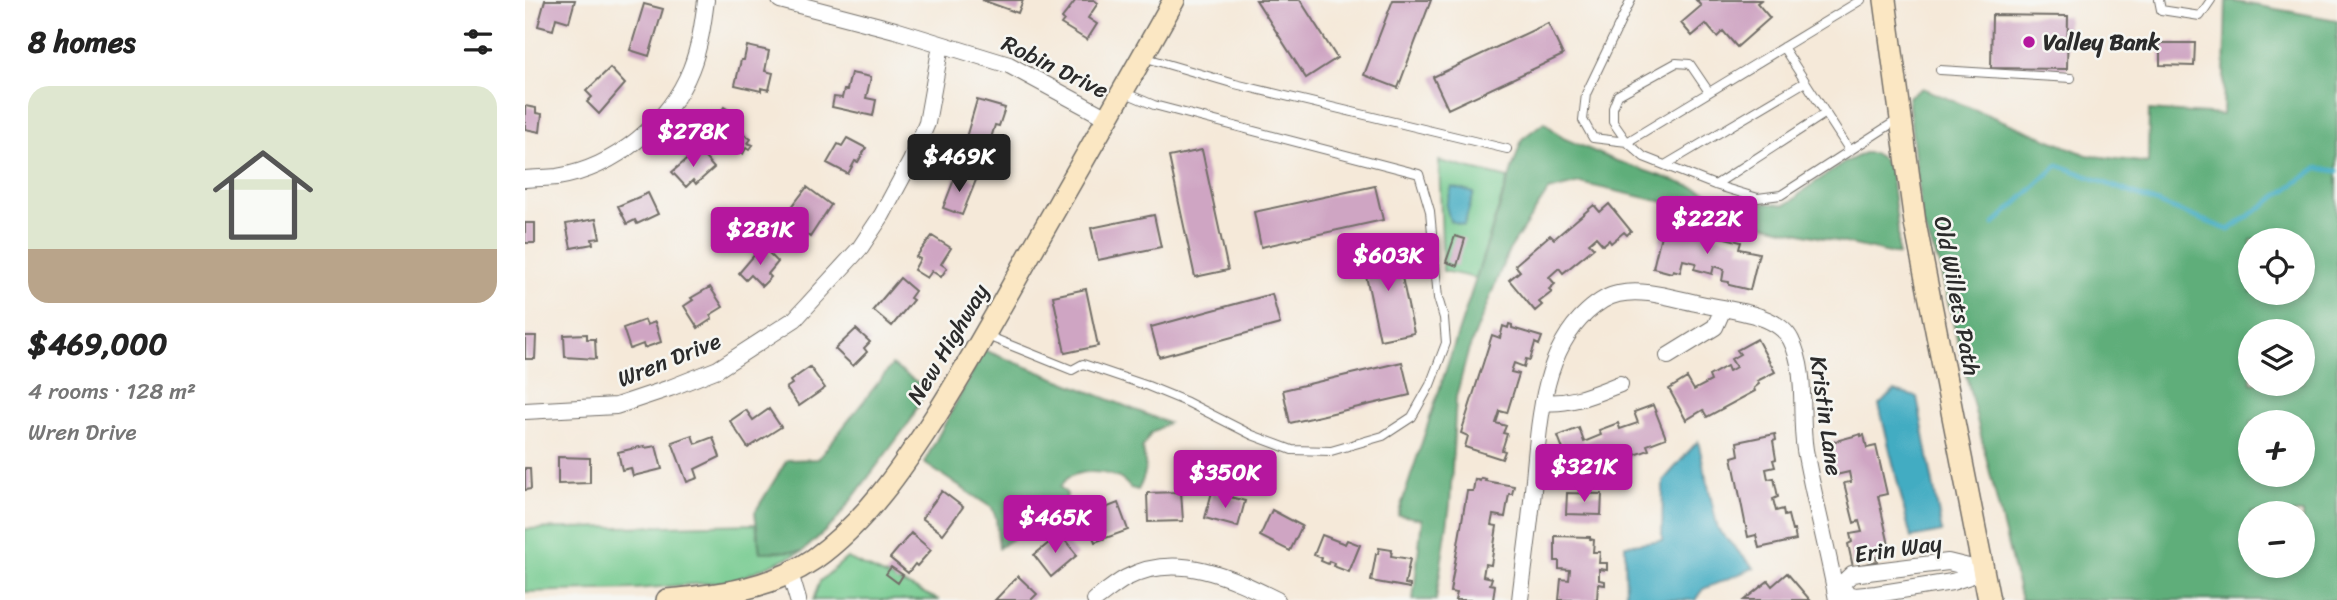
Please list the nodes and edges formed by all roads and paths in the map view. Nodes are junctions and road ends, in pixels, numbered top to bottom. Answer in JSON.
{"nodes":[{"id":1,"x":706,"y":0,"type":"edge"},
{"id":2,"x":780,"y":0,"type":"edge"},
{"id":3,"x":1174,"y":0,"type":"edge"},
{"id":4,"x":1631,"y":0,"type":"edge"},
{"id":5,"x":1861,"y":0,"type":"edge"},
{"id":6,"x":1885,"y":0,"type":"edge"},
{"id":7,"x":1903,"y":0,"type":"edge"},
{"id":8,"x":2159,"y":0,"type":"edge"},
{"id":9,"x":2211,"y":0,"type":"edge"},
{"id":10,"x":1890,"y":35,"type":"junction"},
{"id":11,"x":941,"y":45,"type":"junction"},
{"id":12,"x":1783,"y":47,"type":"junction"},
{"id":13,"x":1143,"y":57,"type":"junction"},
{"id":14,"x":1940,"y":70,"type":"dead end"},
{"id":15,"x":2071,"y":78,"type":"dead end"},
{"id":16,"x":1805,"y":82,"type":"junction"},
{"id":17,"x":1123,"y":92,"type":"junction"},
{"id":18,"x":1709,"y":92,"type":"junction"},
{"id":19,"x":1826,"y":113,"type":"junction"},
{"id":20,"x":1107,"y":118,"type":"junction"},
{"id":21,"x":1902,"y":118,"type":"junction"},
{"id":22,"x":1627,"y":142,"type":"junction"},
{"id":23,"x":1507,"y":149,"type":"dead end"},
{"id":24,"x":1850,"y":151,"type":"junction"},
{"id":25,"x":1665,"y":165,"type":"junction"},
{"id":26,"x":525,"y":179,"type":"edge"},
{"id":27,"x":1715,"y":185,"type":"junction"},
{"id":28,"x":1723,"y":309,"type":"junction"},
{"id":29,"x":985,"y":335,"type":"junction"},
{"id":30,"x":1668,"y":356,"type":"dead end"},
{"id":31,"x":1620,"y":384,"type":"dead end"},
{"id":32,"x":1543,"y":402,"type":"junction"},
{"id":33,"x":525,"y":411,"type":"edge"},
{"id":34,"x":1985,"y":571,"type":"junction"},
{"id":35,"x":790,"y":573,"type":"junction"},
{"id":36,"x":1836,"y":595,"type":"edge"},
{"id":37,"x":667,"y":600,"type":"edge"},
{"id":38,"x":797,"y":600,"type":"edge"},
{"id":39,"x":1095,"y":600,"type":"edge"},
{"id":40,"x":1277,"y":600,"type":"edge"},
{"id":41,"x":1520,"y":600,"type":"edge"},
{"id":42,"x":1989,"y":600,"type":"edge"}],
"edges":[{"from":1,"to":26,"type":"street"},
{"from":2,"to":11,"type":"street","name":"Robin Drive"},
{"from":3,"to":13,"type":"street","name":"New Highway"},
{"from":4,"to":22,"type":"lane"},
{"from":5,"to":12,"type":"lane"},
{"from":6,"to":10,"type":"street","name":"Old Willets Path"},
{"from":7,"to":10,"type":"street"},
{"from":8,"to":9,"type":"lane"},
{"from":10,"to":21,"type":"street","name":"Old Willets Path"},
{"from":11,"to":20,"type":"street","name":"Robin Drive"},
{"from":11,"to":33,"type":"street","name":"Wren Drive"},
{"from":12,"to":16,"type":"lane"},
{"from":12,"to":18,"type":"lane"},
{"from":13,"to":17,"type":"street","name":"New Highway"},
{"from":13,"to":23,"type":"lane"},
{"from":14,"to":15,"type":"lane"},
{"from":16,"to":19,"type":"lane"},
{"from":16,"to":25,"type":"lane"},
{"from":17,"to":20,"type":"street","name":"New Highway"},
{"from":17,"to":29,"type":"lane"},
{"from":18,"to":22,"type":"lane"},
{"from":18,"to":22,"type":"lane"},
{"from":19,"to":24,"type":"lane"},
{"from":19,"to":27,"type":"lane"},
{"from":20,"to":29,"type":"street","name":"New Highway"},
{"from":21,"to":24,"type":"lane"},
{"from":21,"to":34,"type":"street","name":"Old Willets Path"},
{"from":22,"to":25,"type":"lane"},
{"from":24,"to":27,"type":"lane"},
{"from":25,"to":27,"type":"lane"},
{"from":28,"to":30,"type":"street"},
{"from":28,"to":32,"type":"street","name":"Kristin Lane"},
{"from":28,"to":36,"type":"street","name":"Kristin Lane"},
{"from":29,"to":35,"type":"street","name":"New Highway"},
{"from":31,"to":32,"type":"street"},
{"from":32,"to":41,"type":"street","name":"Kristin Lane"},
{"from":34,"to":36,"type":"street","name":"Erin Way"},
{"from":34,"to":42,"type":"street","name":"Old Willets Path"},
{"from":35,"to":37,"type":"street","name":"New Highway"},
{"from":35,"to":38,"type":"street"},
{"from":39,"to":40,"type":"street"}]}
